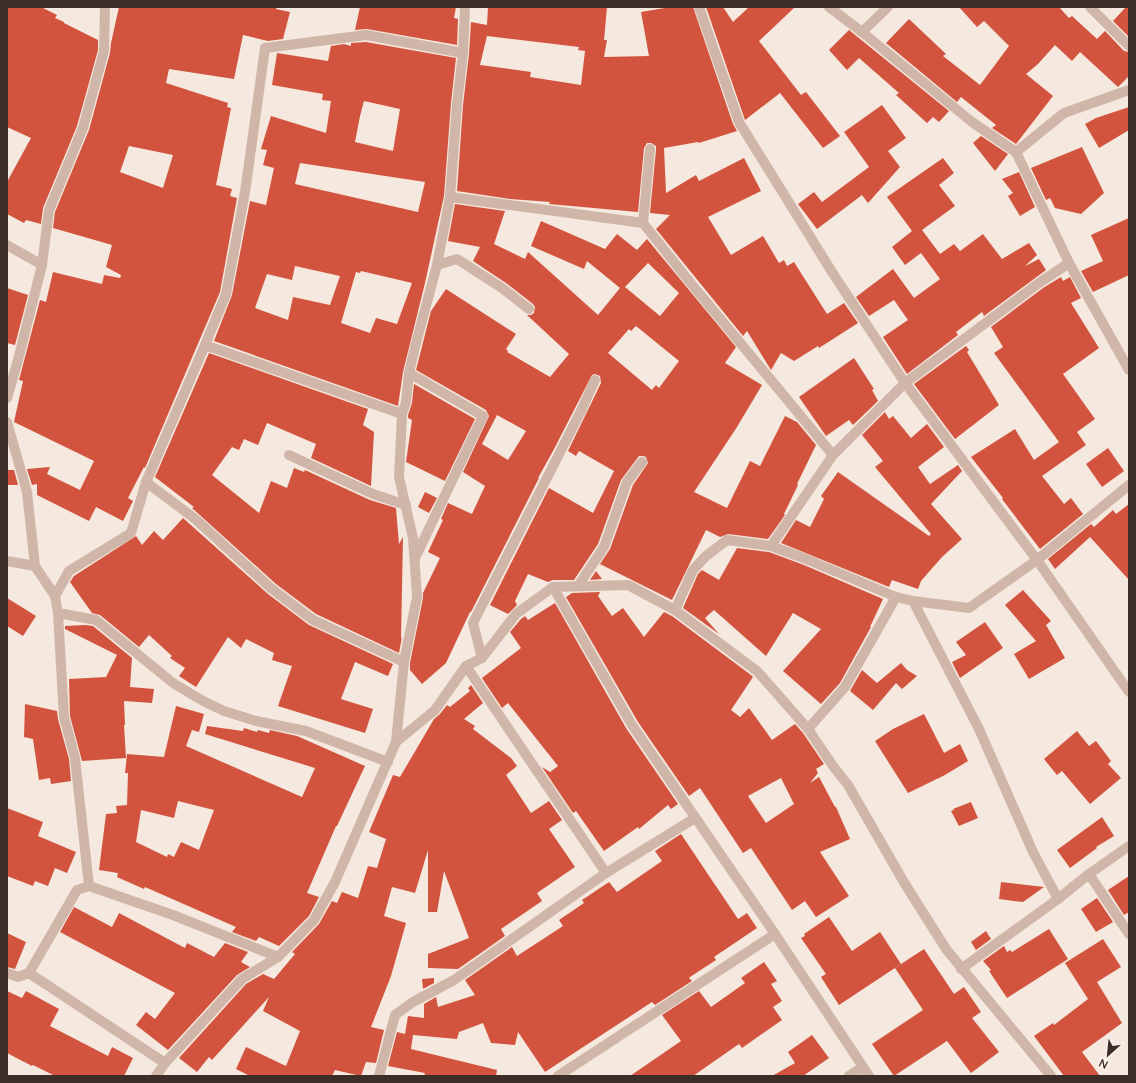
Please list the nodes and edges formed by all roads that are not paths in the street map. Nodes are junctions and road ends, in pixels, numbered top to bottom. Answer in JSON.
{"nodes":[{"id":1,"x":104,"y":7,"type":"edge"},
{"id":2,"x":465,"y":7,"type":"edge"},
{"id":3,"x":699,"y":7,"type":"edge"},
{"id":4,"x":829,"y":7,"type":"edge"},
{"id":5,"x":888,"y":7,"type":"edge"},
{"id":6,"x":1090,"y":7,"type":"edge"},
{"id":7,"x":862,"y":32,"type":"junction"},
{"id":8,"x":1129,"y":46,"type":"edge"},
{"id":9,"x":463,"y":53,"type":"junction"},
{"id":10,"x":1129,"y":90,"type":"edge"},
{"id":11,"x":650,"y":149,"type":"dead end"},
{"id":12,"x":1016,"y":152,"type":"junction"},
{"id":13,"x":450,"y":197,"type":"junction"},
{"id":14,"x":643,"y":223,"type":"junction"},
{"id":15,"x":7,"y":245,"type":"edge"},
{"id":16,"x":437,"y":264,"type":"junction"},
{"id":17,"x":1069,"y":264,"type":"junction"},
{"id":18,"x":42,"y":265,"type":"junction"},
{"id":19,"x":529,"y":309,"type":"dead end"},
{"id":20,"x":205,"y":345,"type":"junction"},
{"id":21,"x":1129,"y":370,"type":"edge"},
{"id":22,"x":409,"y":373,"type":"junction"},
{"id":23,"x":595,"y":380,"type":"dead end"},
{"id":24,"x":905,"y":383,"type":"junction"},
{"id":25,"x":7,"y":398,"type":"edge"},
{"id":26,"x":402,"y":414,"type":"junction"},
{"id":27,"x":7,"y":422,"type":"edge"},
{"id":28,"x":289,"y":455,"type":"dead end"},
{"id":29,"x":833,"y":456,"type":"junction"},
{"id":30,"x":642,"y":462,"type":"dead end"},
{"id":31,"x":146,"y":482,"type":"junction"},
{"id":32,"x":1129,"y":485,"type":"edge"},
{"id":33,"x":406,"y":505,"type":"junction"},
{"id":34,"x":771,"y":546,"type":"junction"},
{"id":35,"x":414,"y":558,"type":"junction"},
{"id":36,"x":1037,"y":560,"type":"junction"},
{"id":37,"x":7,"y":561,"type":"edge"},
{"id":38,"x":35,"y":566,"type":"junction"},
{"id":39,"x":578,"y":586,"type":"junction"},
{"id":40,"x":553,"y":587,"type":"junction"},
{"id":41,"x":55,"y":596,"type":"junction"},
{"id":42,"x":896,"y":597,"type":"junction"},
{"id":43,"x":913,"y":601,"type":"junction"},
{"id":44,"x":675,"y":610,"type":"junction"},
{"id":45,"x":58,"y":613,"type":"junction"},
{"id":46,"x":482,"y":658,"type":"junction"},
{"id":47,"x":404,"y":662,"type":"junction"},
{"id":48,"x":466,"y":666,"type":"junction"},
{"id":49,"x":1129,"y":692,"type":"edge"},
{"id":50,"x":808,"y":729,"type":"junction"},
{"id":51,"x":396,"y":742,"type":"junction"},
{"id":52,"x":388,"y":762,"type":"junction"},
{"id":53,"x":695,"y":818,"type":"junction"},
{"id":54,"x":1129,"y":846,"type":"edge"},
{"id":55,"x":606,"y":873,"type":"junction"},
{"id":56,"x":1089,"y":874,"type":"junction"},
{"id":57,"x":89,"y":886,"type":"junction"},
{"id":58,"x":1058,"y":899,"type":"junction"},
{"id":59,"x":775,"y":934,"type":"junction"},
{"id":60,"x":1129,"y":934,"type":"edge"},
{"id":61,"x":278,"y":957,"type":"junction"},
{"id":62,"x":961,"y":969,"type":"junction"},
{"id":63,"x":7,"y":973,"type":"edge"},
{"id":64,"x":30,"y":973,"type":"junction"},
{"id":65,"x":165,"y":1063,"type":"junction"},
{"id":66,"x":863,"y":1067,"type":"junction"},
{"id":67,"x":156,"y":1076,"type":"edge"},
{"id":68,"x":379,"y":1076,"type":"edge"},
{"id":69,"x":558,"y":1076,"type":"edge"},
{"id":70,"x":849,"y":1076,"type":"edge"},
{"id":71,"x":870,"y":1076,"type":"edge"},
{"id":72,"x":1051,"y":1076,"type":"edge"}],
"edges":[{"from":1,"to":18,"type":"street"},
{"from":2,"to":9,"type":"street"},
{"from":3,"to":24,"type":"street"},
{"from":4,"to":7,"type":"street"},
{"from":5,"to":7,"type":"street"},
{"from":6,"to":8,"type":"street"},
{"from":7,"to":12,"type":"street"},
{"from":9,"to":13,"type":"street"},
{"from":9,"to":20,"type":"street"},
{"from":10,"to":12,"type":"street"},
{"from":11,"to":14,"type":"street"},
{"from":12,"to":17,"type":"street"},
{"from":13,"to":14,"type":"street"},
{"from":13,"to":16,"type":"street"},
{"from":14,"to":29,"type":"street"},
{"from":15,"to":18,"type":"street"},
{"from":16,"to":19,"type":"street"},
{"from":16,"to":22,"type":"street"},
{"from":17,"to":21,"type":"street"},
{"from":17,"to":24,"type":"street"},
{"from":18,"to":25,"type":"street"},
{"from":20,"to":26,"type":"street"},
{"from":20,"to":31,"type":"street"},
{"from":22,"to":26,"type":"street"},
{"from":22,"to":35,"type":"street"},
{"from":23,"to":46,"type":"street"},
{"from":24,"to":29,"type":"street"},
{"from":24,"to":36,"type":"street"},
{"from":26,"to":33,"type":"street"},
{"from":27,"to":38,"type":"street"},
{"from":28,"to":33,"type":"street"},
{"from":29,"to":34,"type":"street"},
{"from":30,"to":39,"type":"street"},
{"from":31,"to":41,"type":"street"},
{"from":31,"to":47,"type":"street"},
{"from":32,"to":36,"type":"street"},
{"from":33,"to":35,"type":"street"},
{"from":34,"to":42,"type":"street"},
{"from":34,"to":44,"type":"street"},
{"from":35,"to":47,"type":"street"},
{"from":36,"to":43,"type":"street"},
{"from":36,"to":49,"type":"street"},
{"from":37,"to":38,"type":"street"},
{"from":38,"to":41,"type":"street"},
{"from":39,"to":40,"type":"street"},
{"from":39,"to":44,"type":"street"},
{"from":40,"to":46,"type":"street"},
{"from":40,"to":53,"type":"street"},
{"from":41,"to":45,"type":"street"},
{"from":42,"to":43,"type":"street"},
{"from":42,"to":50,"type":"street"},
{"from":43,"to":58,"type":"street"},
{"from":44,"to":50,"type":"street"},
{"from":45,"to":52,"type":"street"},
{"from":45,"to":57,"type":"street"},
{"from":46,"to":48,"type":"street"},
{"from":47,"to":51,"type":"street"},
{"from":48,"to":51,"type":"street"},
{"from":48,"to":55,"type":"street"},
{"from":50,"to":62,"type":"street"},
{"from":51,"to":52,"type":"street"},
{"from":52,"to":61,"type":"street"},
{"from":53,"to":55,"type":"street"},
{"from":53,"to":59,"type":"street"},
{"from":54,"to":56,"type":"street"},
{"from":55,"to":68,"type":"street"},
{"from":56,"to":58,"type":"street"},
{"from":56,"to":60,"type":"street"},
{"from":57,"to":61,"type":"street"},
{"from":57,"to":64,"type":"street"},
{"from":58,"to":62,"type":"street"},
{"from":59,"to":66,"type":"street"},
{"from":59,"to":69,"type":"street"},
{"from":61,"to":65,"type":"street"},
{"from":62,"to":72,"type":"street"},
{"from":63,"to":64,"type":"street"},
{"from":64,"to":65,"type":"street"},
{"from":65,"to":67,"type":"street"},
{"from":66,"to":70,"type":"street"},
{"from":66,"to":71,"type":"street"}]}
